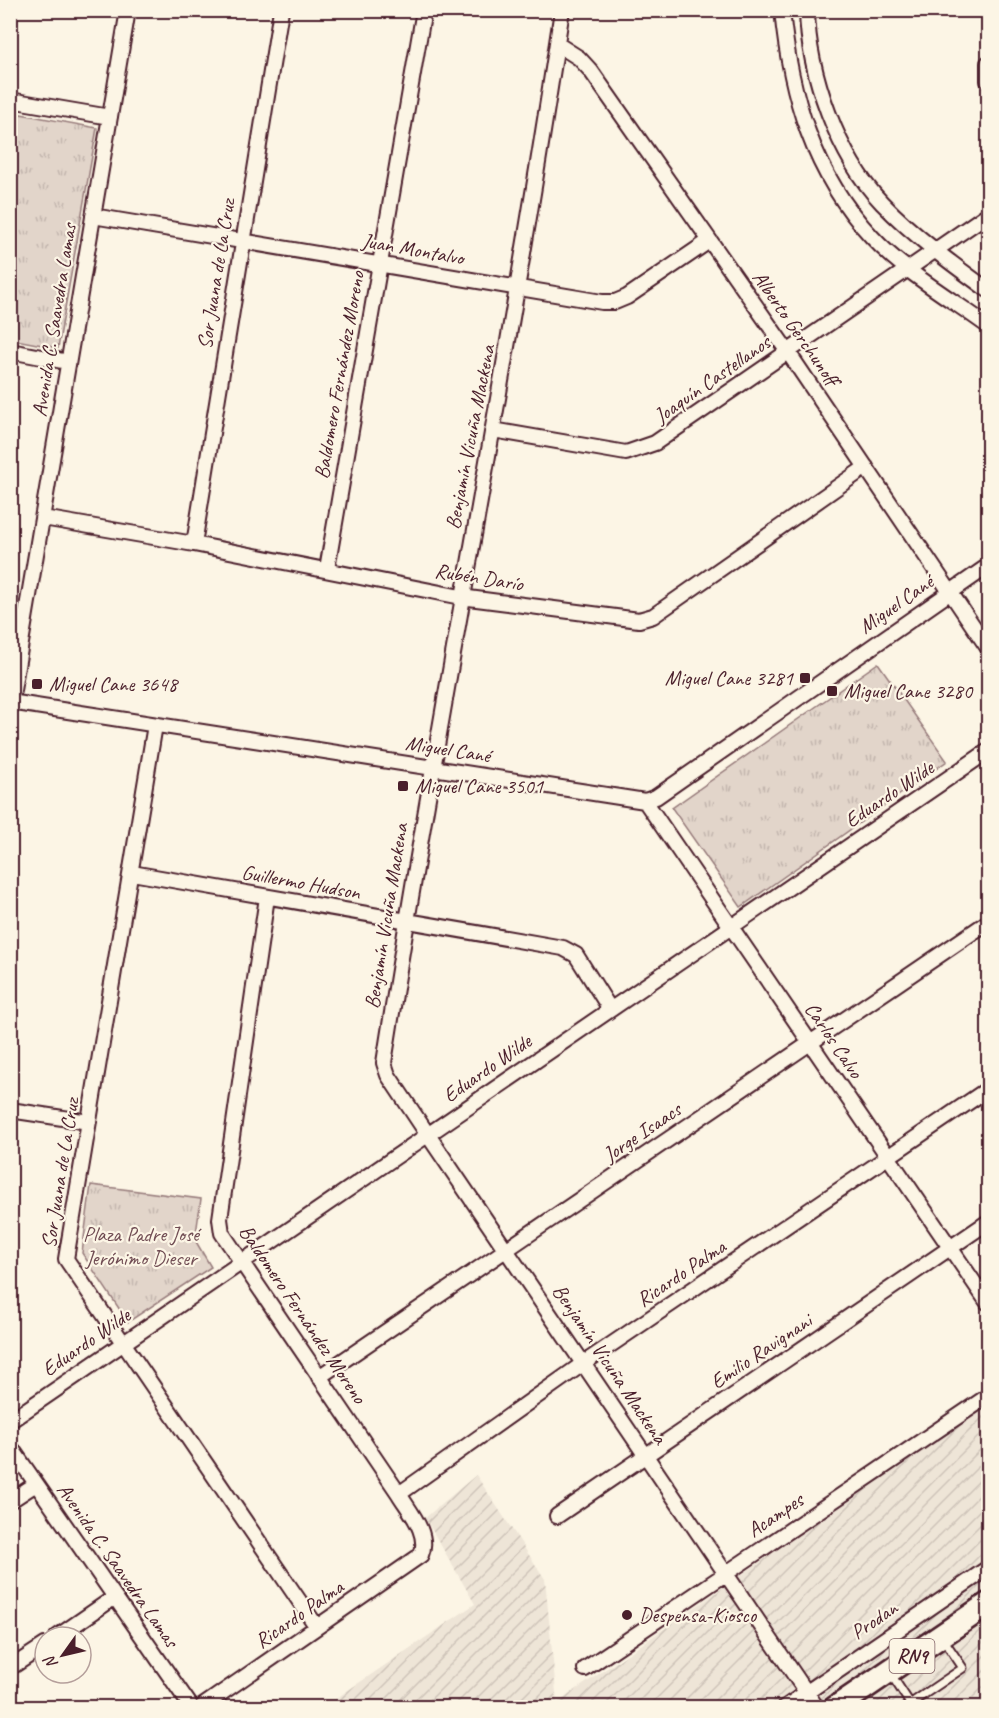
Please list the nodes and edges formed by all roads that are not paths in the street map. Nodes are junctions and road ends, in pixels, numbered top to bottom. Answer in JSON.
{"nodes":[{"id":1,"x":128,"y":10,"type":"edge"},
{"id":2,"x":282,"y":10,"type":"edge"},
{"id":3,"x":423,"y":10,"type":"edge"},
{"id":4,"x":562,"y":10,"type":"edge"},
{"id":5,"x":782,"y":10,"type":"edge"},
{"id":6,"x":807,"y":10,"type":"edge"},
{"id":7,"x":557,"y":44,"type":"junction"},
{"id":8,"x":988,"y":63,"type":"edge"},
{"id":9,"x":988,"y":81,"type":"edge"},
{"id":10,"x":10,"y":100,"type":"edge"},
{"id":11,"x":110,"y":117,"type":"junction"},
{"id":12,"x":988,"y":214,"type":"edge"},
{"id":13,"x":93,"y":216,"type":"junction"},
{"id":14,"x":243,"y":241,"type":"junction"},
{"id":15,"x":709,"y":241,"type":"junction"},
{"id":16,"x":935,"y":250,"type":"junction"},
{"id":17,"x":379,"y":264,"type":"junction"},
{"id":18,"x":908,"y":267,"type":"junction"},
{"id":19,"x":519,"y":288,"type":"junction"},
{"id":20,"x":988,"y":290,"type":"edge"},
{"id":21,"x":988,"y":326,"type":"edge"},
{"id":22,"x":10,"y":351,"type":"edge"},
{"id":23,"x":788,"y":352,"type":"junction"},
{"id":24,"x":68,"y":362,"type":"junction"},
{"id":25,"x":492,"y":430,"type":"junction"},
{"id":26,"x":866,"y":467,"type":"junction"},
{"id":27,"x":43,"y":518,"type":"junction"},
{"id":28,"x":194,"y":544,"type":"junction"},
{"id":29,"x":988,"y":566,"type":"edge"},
{"id":30,"x":327,"y":569,"type":"junction"},
{"id":31,"x":951,"y":592,"type":"junction"},
{"id":32,"x":461,"y":597,"type":"junction"},
{"id":33,"x":988,"y":648,"type":"edge"},
{"id":34,"x":11,"y":704,"type":"edge"},
{"id":35,"x":155,"y":725,"type":"junction"},
{"id":36,"x":988,"y":751,"type":"edge"},
{"id":37,"x":431,"y":768,"type":"junction"},
{"id":38,"x":645,"y":801,"type":"junction"},
{"id":39,"x":132,"y":873,"type":"junction"},
{"id":40,"x":267,"y":897,"type":"junction"},
{"id":41,"x":406,"y":922,"type":"junction"},
{"id":42,"x":988,"y":922,"type":"edge"},
{"id":43,"x":733,"y":926,"type":"junction"},
{"id":44,"x":610,"y":1009,"type":"junction"},
{"id":45,"x":811,"y":1043,"type":"junction"},
{"id":46,"x":988,"y":1089,"type":"edge"},
{"id":47,"x":10,"y":1110,"type":"edge"},
{"id":48,"x":89,"y":1122,"type":"junction"},
{"id":49,"x":428,"y":1135,"type":"junction"},
{"id":50,"x":889,"y":1157,"type":"junction"},
{"id":51,"x":988,"y":1222,"type":"edge"},
{"id":52,"x":951,"y":1248,"type":"junction"},
{"id":53,"x":507,"y":1249,"type":"junction"},
{"id":54,"x":240,"y":1262,"type":"junction"},
{"id":55,"x":988,"y":1303,"type":"edge"},
{"id":56,"x":123,"y":1342,"type":"junction"},
{"id":57,"x":584,"y":1364,"type":"junction"},
{"id":58,"x":319,"y":1377,"type":"junction"},
{"id":59,"x":988,"y":1396,"type":"edge"},
{"id":60,"x":10,"y":1421,"type":"edge"},
{"id":61,"x":10,"y":1446,"type":"edge"},
{"id":62,"x":646,"y":1455,"type":"junction"},
{"id":63,"x":36,"y":1484,"type":"junction"},
{"id":64,"x":399,"y":1494,"type":"junction"},
{"id":65,"x":10,"y":1501,"type":"edge"},
{"id":66,"x":557,"y":1516,"type":"dead end"},
{"id":67,"x":421,"y":1556,"type":"joint"},
{"id":68,"x":988,"y":1569,"type":"edge"},
{"id":69,"x":727,"y":1574,"type":"junction"},
{"id":70,"x":115,"y":1597,"type":"junction"},
{"id":71,"x":988,"y":1604,"type":"edge"},
{"id":72,"x":74,"y":1625,"type":"edge"},
{"id":73,"x":317,"y":1627,"type":"junction"},
{"id":74,"x":941,"y":1636,"type":"junction"},
{"id":75,"x":33,"y":1653,"type":"edge"},
{"id":76,"x":10,"y":1668,"type":"edge"},
{"id":77,"x":585,"y":1669,"type":"dead end"},
{"id":78,"x":888,"y":1671,"type":"junction"},
{"id":79,"x":807,"y":1691,"type":"junction"},
{"id":80,"x":909,"y":1706,"type":"edge"},
{"id":81,"x":192,"y":1707,"type":"edge"},
{"id":82,"x":200,"y":1707,"type":"edge"},
{"id":83,"x":784,"y":1707,"type":"edge"},
{"id":84,"x":817,"y":1707,"type":"edge"},
{"id":85,"x":835,"y":1707,"type":"edge"}],
"edges":[{"from":1,"to":11,"type":"street","name":"Avenida C. Saavedra Lamas"},
{"from":2,"to":14,"type":"street","name":"Sor Juana de La Cruz"},
{"from":3,"to":17,"type":"street","name":"Baldomero Fernández Moreno"},
{"from":4,"to":7,"type":"street","name":"Benjamín Vicuña Mackena"},
{"from":5,"to":18,"type":"street"},
{"from":6,"to":16,"type":"street"},
{"from":7,"to":15,"type":"street","name":"Alberto Gerchunoff"},
{"from":7,"to":19,"type":"street","name":"Benjamín Vicuña Mackena"},
{"from":8,"to":9,"type":"street"},
{"from":10,"to":11,"type":"street"},
{"from":11,"to":13,"type":"street","name":"Avenida C. Saavedra Lamas"},
{"from":12,"to":16,"type":"street","name":"Joaquín Castellanos"},
{"from":13,"to":14,"type":"street","name":"Juan Montalvo"},
{"from":13,"to":24,"type":"street","name":"Avenida C. Saavedra Lamas"},
{"from":14,"to":17,"type":"street","name":"Juan Montalvo"},
{"from":14,"to":28,"type":"street","name":"Sor Juana de La Cruz"},
{"from":15,"to":19,"type":"street","name":"Juan Montalvo"},
{"from":15,"to":23,"type":"street","name":"Alberto Gerchunoff"},
{"from":16,"to":18,"type":"street","name":"Joaquín Castellanos"},
{"from":16,"to":20,"type":"street"},
{"from":17,"to":19,"type":"street","name":"Juan Montalvo"},
{"from":17,"to":30,"type":"street","name":"Baldomero Fernández Moreno"},
{"from":18,"to":21,"type":"street"},
{"from":18,"to":23,"type":"street","name":"Joaquín Castellanos"},
{"from":19,"to":25,"type":"street","name":"Benjamín Vicuña Mackena"},
{"from":22,"to":24,"type":"street"},
{"from":23,"to":25,"type":"street","name":"Joaquín Castellanos"},
{"from":23,"to":26,"type":"street","name":"Alberto Gerchunoff"},
{"from":24,"to":27,"type":"street","name":"Avenida C. Saavedra Lamas"},
{"from":25,"to":32,"type":"street","name":"Benjamín Vicuña Mackena"},
{"from":26,"to":31,"type":"street","name":"Alberto Gerchunoff"},
{"from":26,"to":32,"type":"street","name":"Rubén Darío"},
{"from":27,"to":28,"type":"street","name":"Rubén Darío"},
{"from":27,"to":34,"type":"street","name":"Avenida C. Saavedra Lamas"},
{"from":28,"to":30,"type":"street","name":"Rubén Darío"},
{"from":29,"to":31,"type":"street","name":"Miguel Cané"},
{"from":30,"to":32,"type":"street","name":"Rubén Darío"},
{"from":31,"to":33,"type":"street","name":"Alberto Gerchunoff"},
{"from":31,"to":38,"type":"street","name":"Miguel Cané"},
{"from":32,"to":37,"type":"street","name":"Benjamín Vicuña Mackena"},
{"from":34,"to":35,"type":"street","name":"Miguel Cané"},
{"from":35,"to":37,"type":"street","name":"Miguel Cané"},
{"from":35,"to":39,"type":"street","name":"Sor Juana de La Cruz"},
{"from":36,"to":43,"type":"street","name":"Eduardo Wilde"},
{"from":37,"to":38,"type":"street","name":"Miguel Cané"},
{"from":37,"to":41,"type":"street","name":"Benjamín Vicuña Mackena"},
{"from":38,"to":43,"type":"street","name":"Carlos Calvo"},
{"from":39,"to":40,"type":"street","name":"Guillermo Hudson"},
{"from":39,"to":48,"type":"street","name":"Sor Juana de La Cruz"},
{"from":40,"to":41,"type":"street","name":"Guillermo Hudson"},
{"from":40,"to":54,"type":"street","name":"Baldomero Fernández Moreno"},
{"from":41,"to":44,"type":"street","name":"Guillermo Hudson"},
{"from":41,"to":49,"type":"street","name":"Benjamín Vicuña Mackena"},
{"from":42,"to":45,"type":"street","name":"Jorge Isaacs"},
{"from":43,"to":44,"type":"street","name":"Eduardo Wilde"},
{"from":43,"to":45,"type":"street","name":"Carlos Calvo"},
{"from":44,"to":49,"type":"street","name":"Eduardo Wilde"},
{"from":45,"to":50,"type":"street","name":"Carlos Calvo"},
{"from":45,"to":53,"type":"street","name":"Jorge Isaacs"},
{"from":46,"to":50,"type":"street","name":"Ricardo Palma"},
{"from":47,"to":48,"type":"street"},
{"from":48,"to":56,"type":"street","name":"Sor Juana de La Cruz"},
{"from":49,"to":53,"type":"street","name":"Benjamín Vicuña Mackena"},
{"from":49,"to":54,"type":"street","name":"Eduardo Wilde"},
{"from":50,"to":52,"type":"street","name":"Carlos Calvo"},
{"from":50,"to":57,"type":"street","name":"Ricardo Palma"},
{"from":51,"to":52,"type":"street","name":"Emilio Ravignani"},
{"from":52,"to":55,"type":"street","name":"Carlos Calvo"},
{"from":52,"to":62,"type":"street","name":"Emilio Ravignani"},
{"from":53,"to":57,"type":"street","name":"Benjamín Vicuña Mackena"},
{"from":53,"to":58,"type":"street","name":"Jorge Isaacs"},
{"from":54,"to":56,"type":"street","name":"Eduardo Wilde"},
{"from":54,"to":58,"type":"street","name":"Baldomero Fernández Moreno"},
{"from":56,"to":60,"type":"street","name":"Eduardo Wilde"},
{"from":56,"to":73,"type":"street","name":"Sor Juana de La Cruz"},
{"from":57,"to":62,"type":"street","name":"Benjamín Vicuña Mackena"},
{"from":57,"to":64,"type":"street","name":"Ricardo Palma"},
{"from":58,"to":64,"type":"street","name":"Baldomero Fernández Moreno"},
{"from":59,"to":69,"type":"street","name":"Acampes"},
{"from":61,"to":63,"type":"street","name":"Avenida C. Saavedra Lamas"},
{"from":62,"to":66,"type":"street","name":"Emilio Ravignani"},
{"from":62,"to":69,"type":"street","name":"Benjamín Vicuña Mackena"},
{"from":63,"to":65,"type":"street"},
{"from":63,"to":70,"type":"street","name":"Avenida C. Saavedra Lamas"},
{"from":64,"to":67,"type":"street","name":"Baldomero Fernández Moreno"},
{"from":67,"to":73,"type":"street","name":"Ricardo Palma"},
{"from":68,"to":79,"type":"street","name":"Prodan"},
{"from":69,"to":77,"type":"street","name":"Acampes"},
{"from":69,"to":79,"type":"street","name":"Benjamín Vicuña Mackena"},
{"from":70,"to":72,"type":"street"},
{"from":70,"to":81,"type":"street","name":"Avenida C. Saavedra Lamas"},
{"from":71,"to":74,"type":"main road","number":"RN9"},
{"from":73,"to":82,"type":"street","name":"Ricardo Palma"},
{"from":74,"to":78,"type":"main road","number":"RN9"},
{"from":74,"to":80,"type":"lane"},
{"from":75,"to":76,"type":"street"},
{"from":78,"to":80,"type":"lane"},
{"from":78,"to":85,"type":"main road","number":"RN9"},
{"from":79,"to":83,"type":"street","name":"Prodan"},
{"from":79,"to":84,"type":"street","name":"Benjamín Vicuña Mackena"}]}
